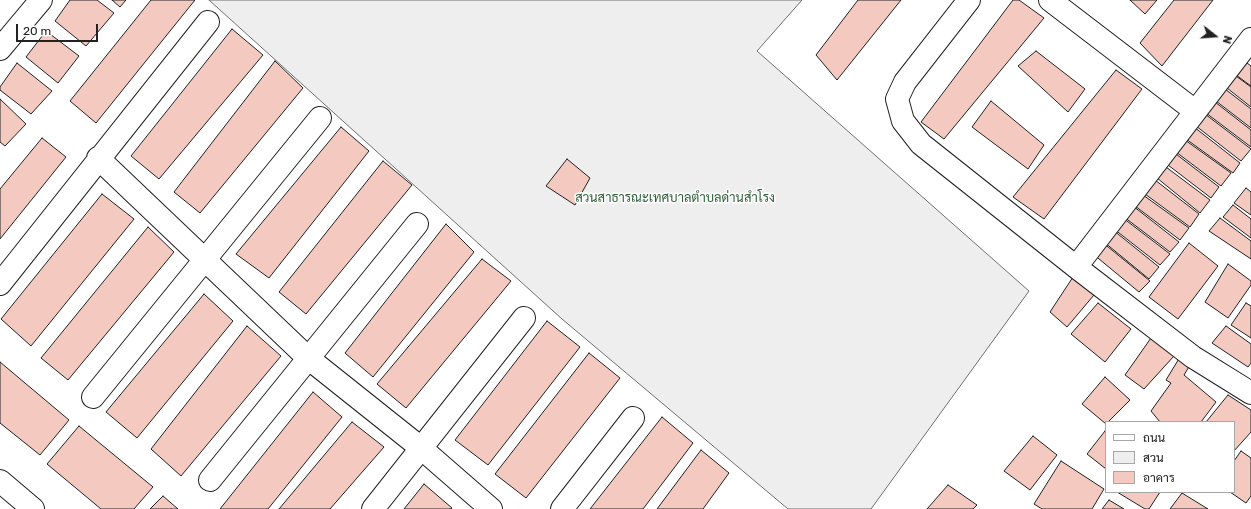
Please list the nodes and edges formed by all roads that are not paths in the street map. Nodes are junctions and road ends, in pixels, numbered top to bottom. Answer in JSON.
{"nodes":[{"id":1,"x":40,"y":0,"type":"edge"},
{"id":2,"x":969,"y":0,"type":"edge"},
{"id":3,"x":1050,"y":0,"type":"edge"},
{"id":4,"x":208,"y":22,"type":"dead end"},
{"id":5,"x":1251,"y":39,"type":"edge"},
{"id":6,"x":2,"y":42,"type":"edge"},
{"id":7,"x":1195,"y":111,"type":"junction"},
{"id":8,"x":320,"y":118,"type":"dead end"},
{"id":9,"x":98,"y":158,"type":"junction"},
{"id":10,"x":417,"y":224,"type":"dead end"},
{"id":11,"x":205,"y":260,"type":"junction"},
{"id":12,"x":1076,"y":267,"type":"junction"},
{"id":13,"x":0,"y":284,"type":"edge"},
{"id":14,"x":524,"y":318,"type":"dead end"},
{"id":15,"x":308,"y":358,"type":"junction"},
{"id":16,"x":1251,"y":393,"type":"edge"},
{"id":17,"x":93,"y":398,"type":"dead end"},
{"id":18,"x":633,"y":418,"type":"dead end"},
{"id":19,"x":421,"y":448,"type":"junction"},
{"id":20,"x":210,"y":480,"type":"dead end"},
{"id":21,"x":0,"y":481,"type":"edge"},
{"id":22,"x":33,"y":509,"type":"edge"},
{"id":23,"x":373,"y":509,"type":"edge"},
{"id":24,"x":491,"y":509,"type":"edge"},
{"id":25,"x":562,"y":509,"type":"edge"}],
"edges":[{"from":1,"to":6,"type":"street"},
{"from":2,"to":12,"type":"street"},
{"from":3,"to":7,"type":"street"},
{"from":4,"to":9,"type":"street"},
{"from":5,"to":7,"type":"street"},
{"from":7,"to":12,"type":"street"},
{"from":8,"to":11,"type":"street"},
{"from":9,"to":11,"type":"street"},
{"from":9,"to":13,"type":"street"},
{"from":10,"to":15,"type":"street"},
{"from":11,"to":15,"type":"street"},
{"from":11,"to":17,"type":"street"},
{"from":12,"to":16,"type":"street"},
{"from":14,"to":19,"type":"street"},
{"from":15,"to":19,"type":"street"},
{"from":15,"to":20,"type":"street"},
{"from":18,"to":25,"type":"street"},
{"from":19,"to":23,"type":"street"},
{"from":19,"to":24,"type":"street"},
{"from":21,"to":22,"type":"street"}]}
